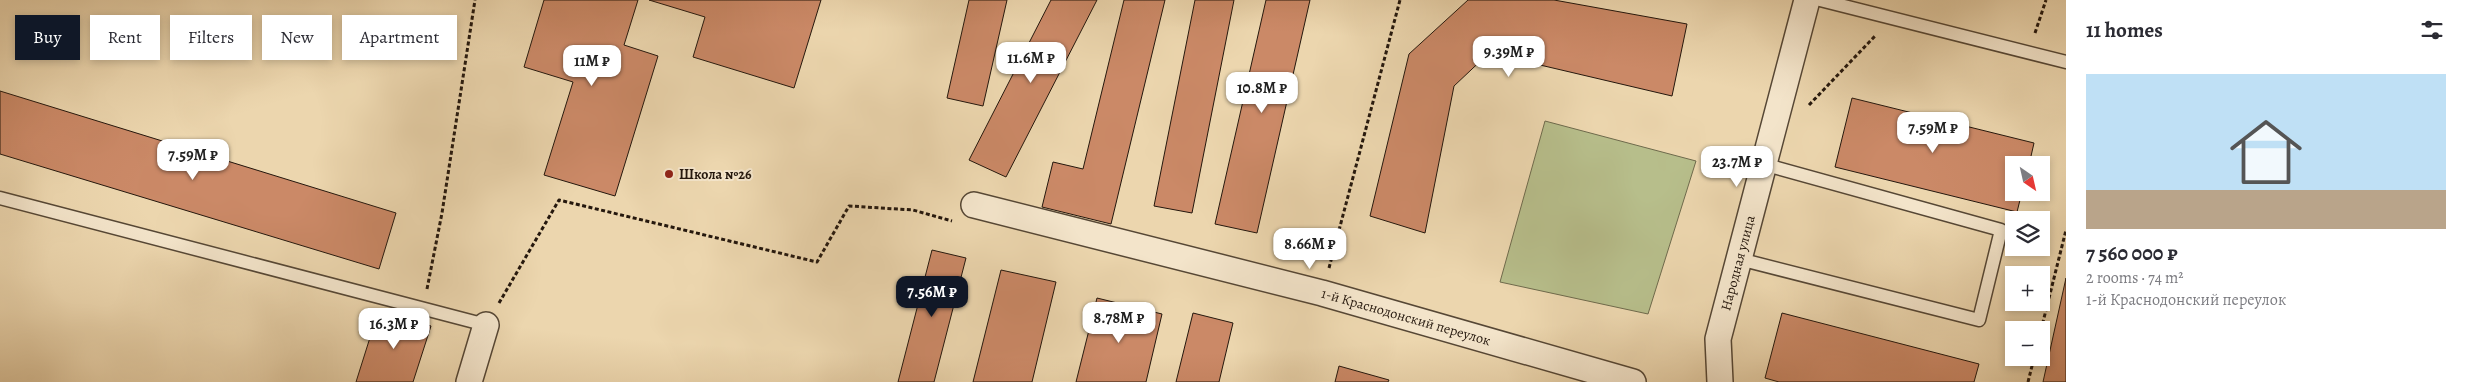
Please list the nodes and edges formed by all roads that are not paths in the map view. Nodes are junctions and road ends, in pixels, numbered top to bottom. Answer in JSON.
{"nodes":[{"id":1,"x":1807,"y":0,"type":"edge"},
{"id":2,"x":1820,"y":0,"type":"edge"},
{"id":3,"x":2066,"y":62,"type":"edge"},
{"id":4,"x":1764,"y":164,"type":"junction"},
{"id":5,"x":0,"y":198,"type":"edge"},
{"id":6,"x":974,"y":205,"type":"dead end"},
{"id":7,"x":1739,"y":259,"type":"junction"},
{"id":8,"x":486,"y":325,"type":"joint"},
{"id":9,"x":469,"y":382,"type":"edge"},
{"id":10,"x":1633,"y":382,"type":"edge"},
{"id":11,"x":1720,"y":382,"type":"edge"}],
"edges":[{"from":1,"to":4,"type":"street","name":"Народная улица"},
{"from":2,"to":3,"type":"lane"},
{"from":4,"to":7,"type":"street","name":"Народная улица"},
{"from":4,"to":7,"type":"lane"},
{"from":5,"to":8,"type":"lane"},
{"from":6,"to":10,"type":"street","name":"1-й Краснодонский переулок"},
{"from":7,"to":11,"type":"street","name":"Народная улица"},
{"from":8,"to":9,"type":"street"}]}
